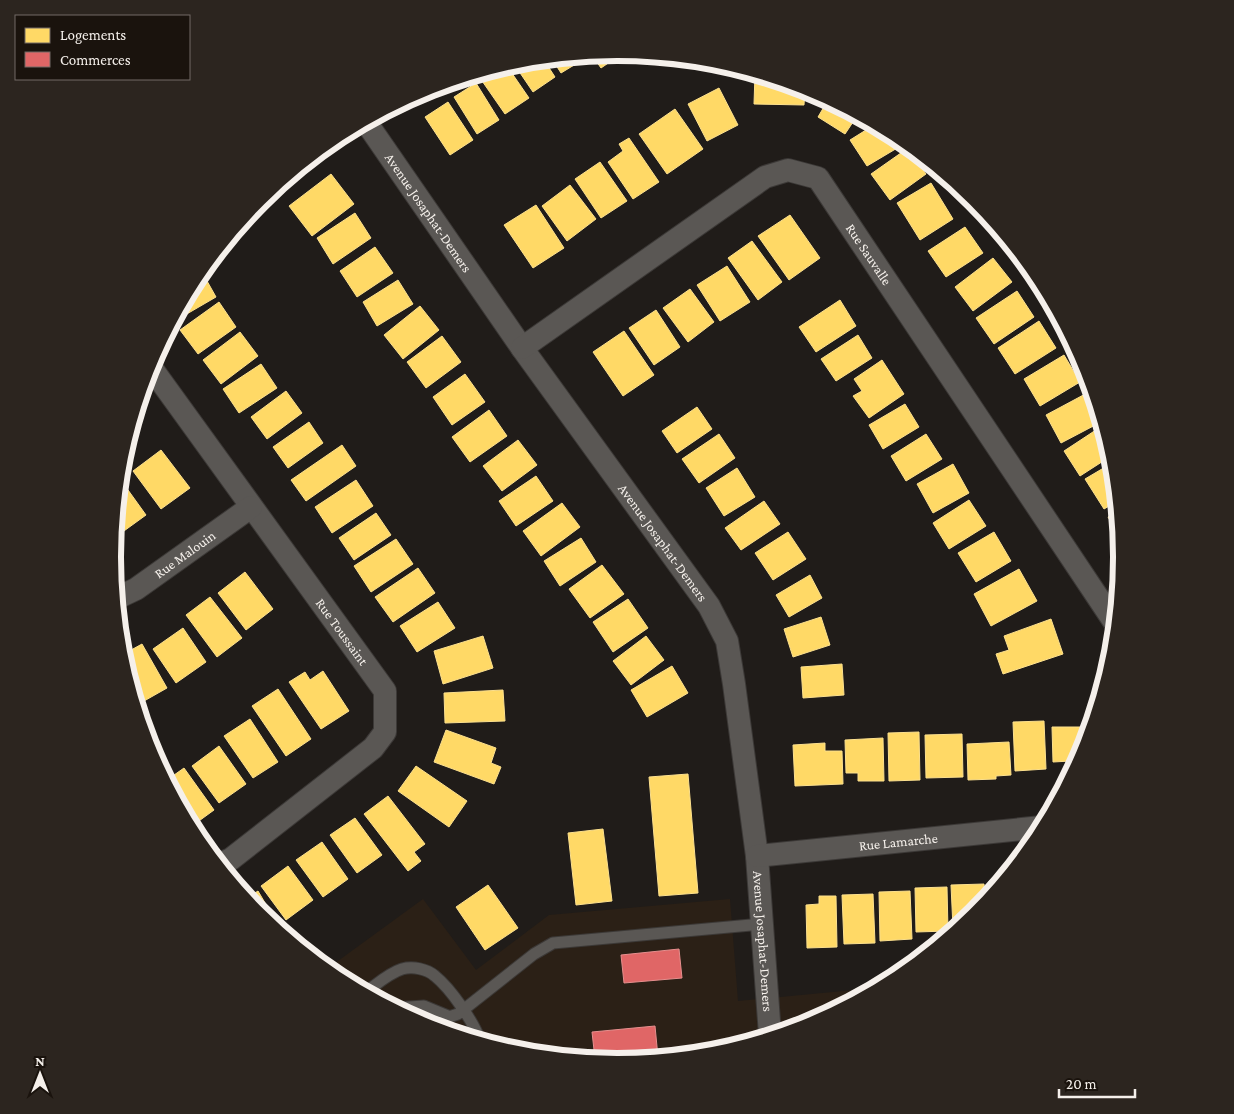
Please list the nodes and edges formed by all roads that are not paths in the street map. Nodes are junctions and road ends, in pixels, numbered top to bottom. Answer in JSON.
{"nodes":[{"id":1,"x":370,"y":128,"type":"edge"},
{"id":2,"x":522,"y":348,"type":"junction"},
{"id":3,"x":156,"y":375,"type":"edge"},
{"id":4,"x":251,"y":507,"type":"junction"},
{"id":5,"x":123,"y":595,"type":"edge"},
{"id":6,"x":1110,"y":615,"type":"edge"},
{"id":7,"x":1031,"y":829,"type":"edge"},
{"id":8,"x":757,"y":856,"type":"junction"},
{"id":9,"x":226,"y":861,"type":"edge"},
{"id":10,"x":762,"y":924,"type":"junction"},
{"id":11,"x":372,"y":988,"type":"edge"},
{"id":12,"x":409,"y":1007,"type":"edge"},
{"id":13,"x":463,"y":1009,"type":"junction"},
{"id":14,"x":448,"y":1016,"type":"junction"},
{"id":15,"x":439,"y":1019,"type":"edge"},
{"id":16,"x":770,"y":1028,"type":"edge"},
{"id":17,"x":477,"y":1032,"type":"edge"}],
"edges":[{"from":1,"to":2,"type":"street","name":"Avenue Josaphat-Demers"},
{"from":2,"to":6,"type":"street","name":"Rue Sauvalle"},
{"from":2,"to":8,"type":"street","name":"Avenue Josaphat-Demers"},
{"from":3,"to":4,"type":"street","name":"Rue Toussaint"},
{"from":4,"to":5,"type":"street","name":"Rue Malouin"},
{"from":4,"to":9,"type":"street","name":"Rue Toussaint"},
{"from":7,"to":8,"type":"street","name":"Rue Lamarche"},
{"from":8,"to":10,"type":"street","name":"Avenue Josaphat-Demers"},
{"from":10,"to":13,"type":"lane"},
{"from":10,"to":16,"type":"street","name":"Avenue Josaphat-Demers"},
{"from":11,"to":13,"type":"lane"},
{"from":12,"to":14,"type":"lane"},
{"from":13,"to":14,"type":"lane"},
{"from":13,"to":17,"type":"lane"},
{"from":14,"to":15,"type":"lane"}]}
